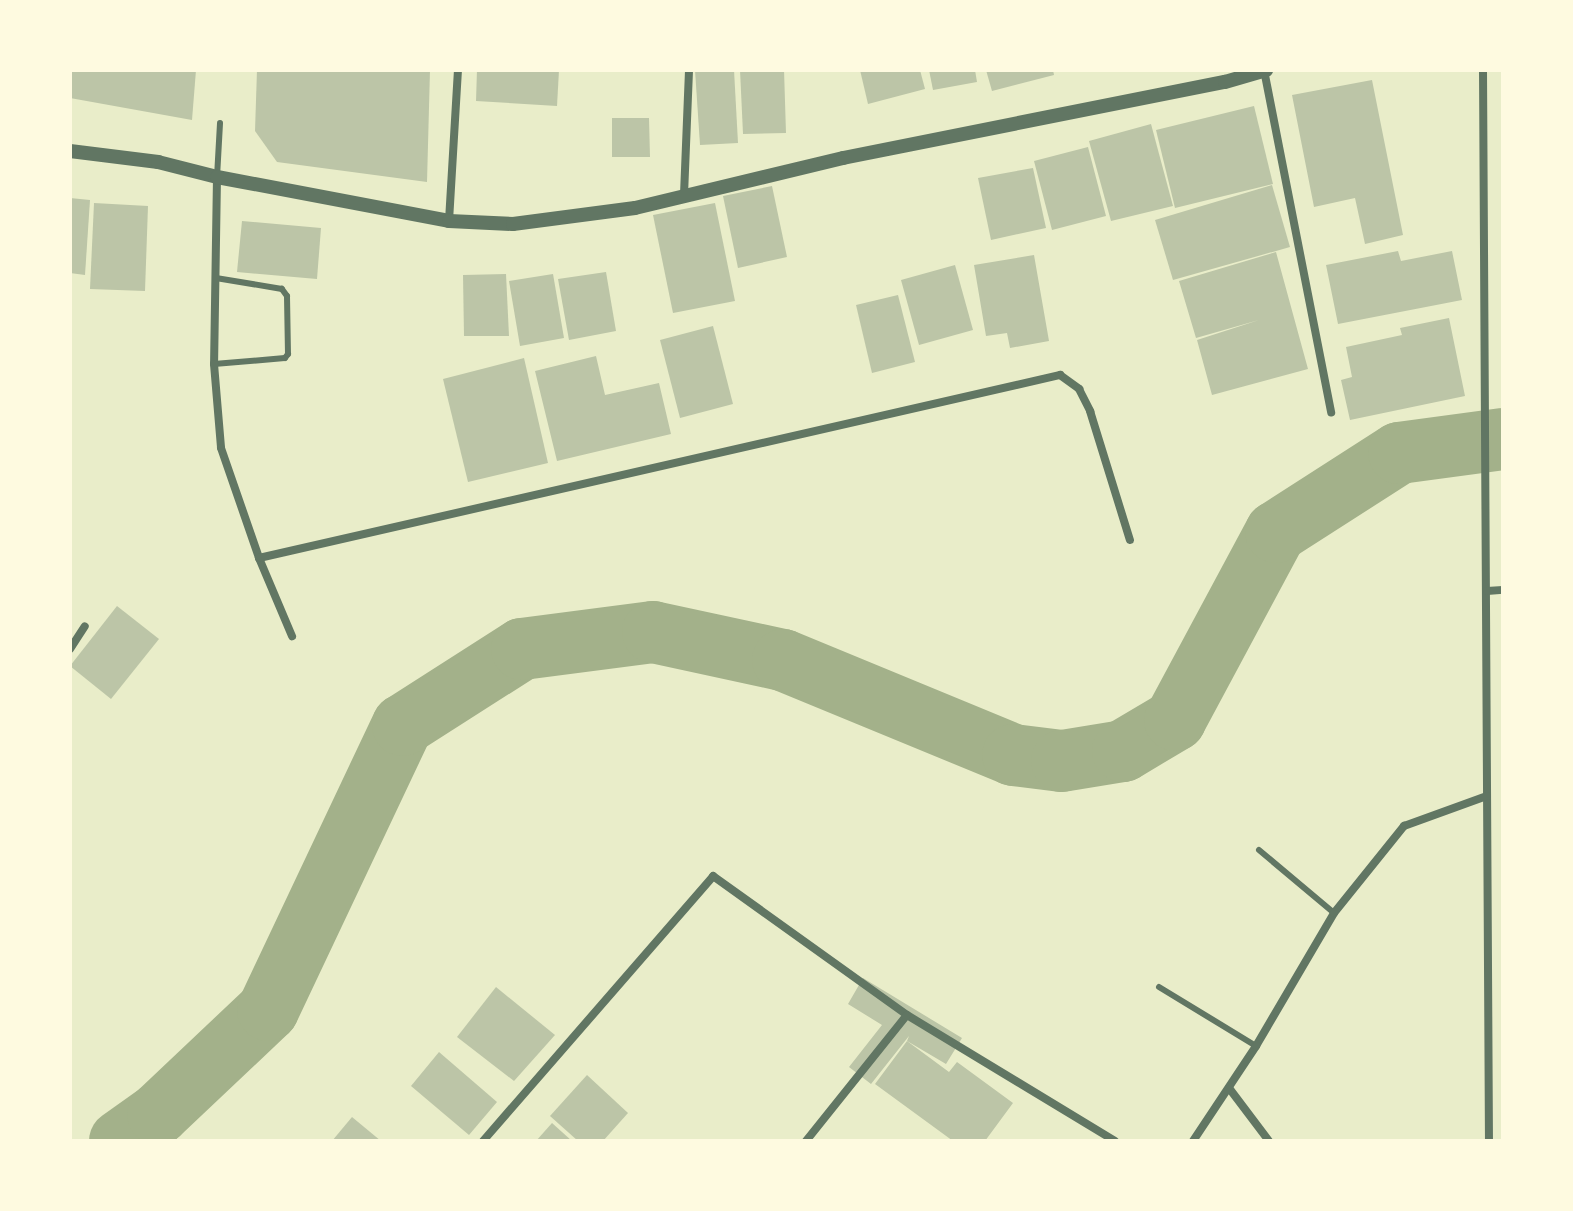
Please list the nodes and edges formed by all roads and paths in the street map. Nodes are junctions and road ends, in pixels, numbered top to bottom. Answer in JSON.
{"nodes":[{"id":1,"x":458,"y":70,"type":"edge"},
{"id":2,"x":689,"y":70,"type":"edge"},
{"id":3,"x":1265,"y":70,"type":"edge"},
{"id":4,"x":1483,"y":70,"type":"edge"},
{"id":5,"x":1224,"y":76,"type":"edge"},
{"id":6,"x":220,"y":123,"type":"dead end"},
{"id":7,"x":70,"y":151,"type":"edge"},
{"id":8,"x":217,"y":177,"type":"junction"},
{"id":9,"x":684,"y":195,"type":"junction"},
{"id":10,"x":449,"y":221,"type":"junction"},
{"id":11,"x":216,"y":278,"type":"junction"},
{"id":12,"x":214,"y":364,"type":"junction"},
{"id":13,"x":1331,"y":413,"type":"dead end"},
{"id":14,"x":1130,"y":540,"type":"dead end"},
{"id":15,"x":259,"y":558,"type":"junction"},
{"id":16,"x":1503,"y":590,"type":"edge"},
{"id":17,"x":1487,"y":591,"type":"junction"},
{"id":18,"x":85,"y":626,"type":"dead end"},
{"id":19,"x":292,"y":636,"type":"dead end"},
{"id":20,"x":70,"y":649,"type":"edge"},
{"id":21,"x":1487,"y":796,"type":"junction"},
{"id":22,"x":1259,"y":850,"type":"dead end"},
{"id":23,"x":1334,"y":913,"type":"junction"},
{"id":24,"x":1159,"y":987,"type":"dead end"},
{"id":25,"x":907,"y":1015,"type":"junction"},
{"id":26,"x":1256,"y":1046,"type":"junction"},
{"id":27,"x":1229,"y":1088,"type":"junction"},
{"id":28,"x":483,"y":1141,"type":"edge"},
{"id":29,"x":806,"y":1141,"type":"edge"},
{"id":30,"x":1115,"y":1141,"type":"edge"},
{"id":31,"x":1193,"y":1141,"type":"edge"},
{"id":32,"x":1269,"y":1141,"type":"edge"},
{"id":33,"x":1489,"y":1141,"type":"edge"}],
"edges":[{"from":1,"to":10,"type":"street"},
{"from":2,"to":9,"type":"street"},
{"from":3,"to":5,"type":"street"},
{"from":3,"to":13,"type":"street"},
{"from":4,"to":17,"type":"street"},
{"from":5,"to":9,"type":"street"},
{"from":6,"to":8,"type":"lane"},
{"from":7,"to":8,"type":"street"},
{"from":8,"to":10,"type":"street"},
{"from":8,"to":11,"type":"street"},
{"from":9,"to":10,"type":"street"},
{"from":11,"to":12,"type":"street"},
{"from":11,"to":12,"type":"lane"},
{"from":12,"to":15,"type":"street"},
{"from":14,"to":15,"type":"street"},
{"from":15,"to":19,"type":"street"},
{"from":16,"to":17,"type":"street"},
{"from":17,"to":21,"type":"street"},
{"from":18,"to":20,"type":"street"},
{"from":21,"to":23,"type":"street"},
{"from":21,"to":33,"type":"street"},
{"from":22,"to":23,"type":"lane"},
{"from":23,"to":26,"type":"street"},
{"from":24,"to":26,"type":"lane"},
{"from":25,"to":28,"type":"street"},
{"from":25,"to":29,"type":"street"},
{"from":25,"to":30,"type":"street"},
{"from":26,"to":27,"type":"street"},
{"from":27,"to":31,"type":"street"},
{"from":27,"to":32,"type":"street"}]}
